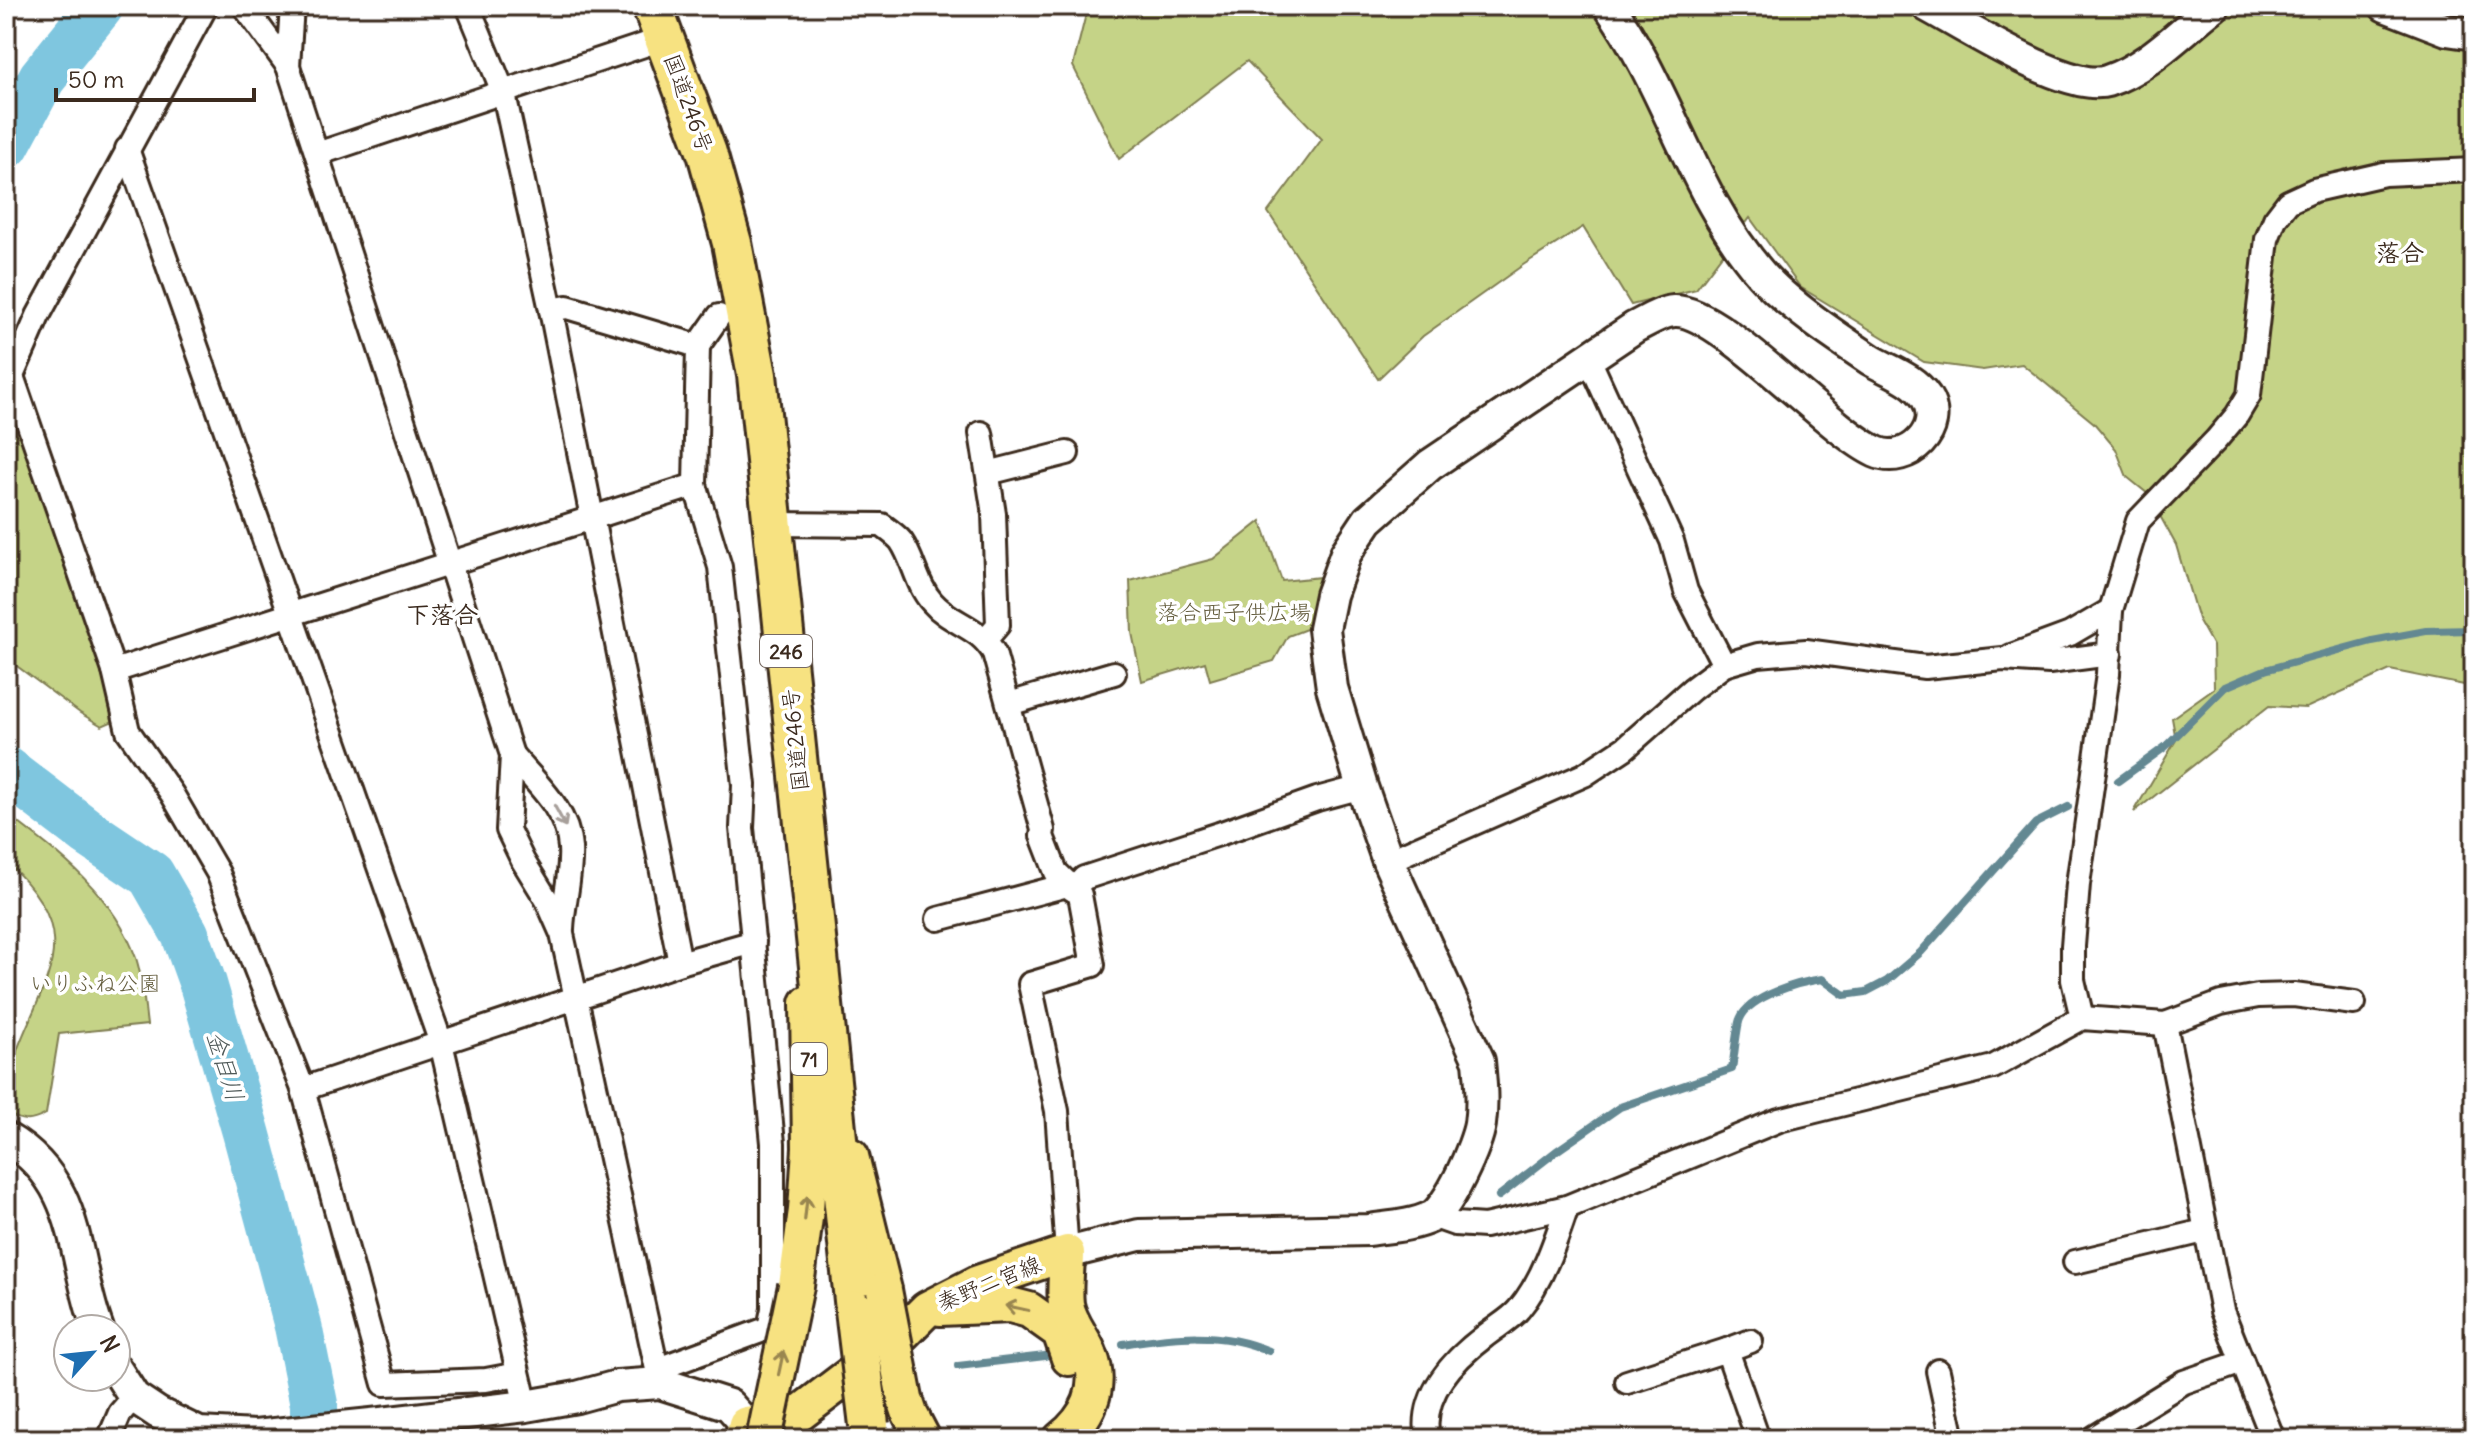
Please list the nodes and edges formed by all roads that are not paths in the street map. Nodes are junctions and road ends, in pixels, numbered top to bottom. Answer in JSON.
{"nodes":[{"id":1,"x":206,"y":6,"type":"edge"},
{"id":2,"x":244,"y":6,"type":"edge"},
{"id":3,"x":292,"y":6,"type":"edge"},
{"id":4,"x":468,"y":6,"type":"edge"},
{"id":5,"x":1609,"y":6,"type":"edge"},
{"id":6,"x":1927,"y":6,"type":"edge"},
{"id":7,"x":2214,"y":6,"type":"edge"},
{"id":8,"x":2385,"y":6,"type":"edge"},
{"id":9,"x":659,"y":22,"type":"edge"},
{"id":10,"x":2474,"y":34,"type":"edge"},
{"id":11,"x":288,"y":66,"type":"junction"},
{"id":12,"x":504,"y":94,"type":"junction"},
{"id":13,"x":127,"y":149,"type":"junction"},
{"id":14,"x":317,"y":154,"type":"junction"},
{"id":15,"x":2474,"y":170,"type":"edge"},
{"id":16,"x":551,"y":310,"type":"junction"},
{"id":17,"x":719,"y":316,"type":"dead end"},
{"id":18,"x":698,"y":346,"type":"junction"},
{"id":19,"x":1588,"y":357,"type":"junction"},
{"id":20,"x":981,"y":433,"type":"dead end"},
{"id":21,"x":1067,"y":453,"type":"dead end"},
{"id":22,"x":988,"y":473,"type":"junction"},
{"id":23,"x":695,"y":485,"type":"junction"},
{"id":24,"x":592,"y":518,"type":"junction"},
{"id":25,"x":772,"y":524,"type":"junction"},
{"id":26,"x":451,"y":563,"type":"junction"},
{"id":27,"x":2111,"y":610,"type":"junction"},
{"id":28,"x":291,"y":615,"type":"junction"},
{"id":29,"x":986,"y":639,"type":"junction"},
{"id":30,"x":2110,"y":654,"type":"junction"},
{"id":31,"x":2003,"y":659,"type":"junction"},
{"id":32,"x":1724,"y":665,"type":"junction"},
{"id":33,"x":114,"y":671,"type":"junction"},
{"id":34,"x":1114,"y":673,"type":"dead end"},
{"id":35,"x":1009,"y":704,"type":"junction"},
{"id":36,"x":512,"y":755,"type":"junction"},
{"id":37,"x":1362,"y":787,"type":"junction"},
{"id":38,"x":805,"y":832,"type":"junction"},
{"id":39,"x":1388,"y":861,"type":"junction"},
{"id":40,"x":1070,"y":888,"type":"junction"},
{"id":41,"x":938,"y":919,"type":"dead end"},
{"id":42,"x":562,"y":934,"type":"junction"},
{"id":43,"x":754,"y":942,"type":"junction"},
{"id":44,"x":680,"y":963,"type":"junction"},
{"id":45,"x":577,"y":999,"type":"junction"},
{"id":46,"x":2354,"y":1003,"type":"dead end"},
{"id":47,"x":2082,"y":1018,"type":"junction"},
{"id":48,"x":2165,"y":1024,"type":"junction"},
{"id":49,"x":441,"y":1043,"type":"junction"},
{"id":50,"x":303,"y":1089,"type":"junction"},
{"id":51,"x":6,"y":1138,"type":"edge"},
{"id":52,"x":1567,"y":1207,"type":"junction"},
{"id":53,"x":1435,"y":1217,"type":"junction"},
{"id":54,"x":2204,"y":1231,"type":"junction"},
{"id":55,"x":1067,"y":1253,"type":"junction"},
{"id":56,"x":2075,"y":1262,"type":"dead end"},
{"id":57,"x":870,"y":1300,"type":"junction"},
{"id":58,"x":927,"y":1309,"type":"junction"},
{"id":59,"x":92,"y":1313,"type":"edge"},
{"id":60,"x":1751,"y":1341,"type":"dead end"},
{"id":61,"x":1727,"y":1350,"type":"junction"},
{"id":62,"x":2242,"y":1362,"type":"junction"},
{"id":63,"x":1938,"y":1371,"type":"dead end"},
{"id":64,"x":518,"y":1374,"type":"junction"},
{"id":65,"x":659,"y":1376,"type":"junction"},
{"id":66,"x":1627,"y":1382,"type":"dead end"},
{"id":67,"x":131,"y":1393,"type":"edge"},
{"id":68,"x":134,"y":1397,"type":"junction"},
{"id":69,"x":577,"y":1397,"type":"junction"},
{"id":70,"x":526,"y":1406,"type":"junction"},
{"id":71,"x":1087,"y":1412,"type":"junction"},
{"id":72,"x":790,"y":1428,"type":"edge"},
{"id":73,"x":376,"y":1429,"type":"edge"},
{"id":74,"x":870,"y":1432,"type":"edge"},
{"id":75,"x":751,"y":1434,"type":"edge"},
{"id":76,"x":109,"y":1439,"type":"edge"},
{"id":77,"x":923,"y":1439,"type":"edge"},
{"id":78,"x":1061,"y":1439,"type":"edge"},
{"id":79,"x":1428,"y":1439,"type":"edge"},
{"id":80,"x":1758,"y":1439,"type":"edge"},
{"id":81,"x":1953,"y":1439,"type":"edge"},
{"id":82,"x":2092,"y":1439,"type":"edge"},
{"id":83,"x":2273,"y":1439,"type":"edge"}],
"edges":[{"from":1,"to":13,"type":"street"},
{"from":2,"to":11,"type":"street"},
{"from":3,"to":11,"type":"street"},
{"from":4,"to":12,"type":"street"},
{"from":5,"to":19,"type":"street"},
{"from":6,"to":7,"type":"street"},
{"from":8,"to":10,"type":"street"},
{"from":9,"to":12,"type":"street"},
{"from":9,"to":25,"type":"highway","name":"国道246号","number":"246"},
{"from":11,"to":14,"type":"street"},
{"from":12,"to":14,"type":"street"},
{"from":12,"to":16,"type":"street"},
{"from":13,"to":28,"type":"street"},
{"from":13,"to":33,"type":"street"},
{"from":14,"to":26,"type":"street"},
{"from":15,"to":27,"type":"street"},
{"from":16,"to":18,"type":"street"},
{"from":16,"to":24,"type":"street"},
{"from":17,"to":18,"type":"street"},
{"from":18,"to":23,"type":"street"},
{"from":19,"to":32,"type":"street"},
{"from":19,"to":37,"type":"street"},
{"from":20,"to":22,"type":"street"},
{"from":21,"to":22,"type":"street"},
{"from":22,"to":29,"type":"street"},
{"from":23,"to":24,"type":"street"},
{"from":23,"to":43,"type":"street"},
{"from":24,"to":26,"type":"street"},
{"from":24,"to":44,"type":"street"},
{"from":25,"to":29,"type":"street"},
{"from":25,"to":38,"type":"highway","name":"国道246号","number":"246"},
{"from":26,"to":28,"type":"street"},
{"from":26,"to":36,"type":"street"},
{"from":27,"to":30,"type":"street"},
{"from":27,"to":31,"type":"street"},
{"from":28,"to":33,"type":"street"},
{"from":28,"to":49,"type":"street"},
{"from":29,"to":35,"type":"street"},
{"from":30,"to":31,"type":"street"},
{"from":30,"to":47,"type":"street"},
{"from":31,"to":32,"type":"street"},
{"from":32,"to":39,"type":"street"},
{"from":33,"to":50,"type":"street"},
{"from":34,"to":35,"type":"street"},
{"from":35,"to":40,"type":"street"},
{"from":36,"to":42,"type":"street"},
{"from":36,"to":42,"type":"street","one_way":true},
{"from":37,"to":39,"type":"street"},
{"from":37,"to":40,"type":"street"},
{"from":38,"to":57,"type":"highway","name":"国道246号","number":"246"},
{"from":75,"to":38,"type":"main road","number":"71","one_way":true,"bridge":true},
{"from":39,"to":53,"type":"street"},
{"from":40,"to":41,"type":"street"},
{"from":40,"to":55,"type":"street"},
{"from":42,"to":45,"type":"street"},
{"from":43,"to":44,"type":"street"},
{"from":43,"to":65,"type":"street"},
{"from":44,"to":45,"type":"street"},
{"from":45,"to":49,"type":"street"},
{"from":45,"to":65,"type":"street"},
{"from":46,"to":48,"type":"street"},
{"from":47,"to":48,"type":"street"},
{"from":47,"to":52,"type":"street"},
{"from":48,"to":54,"type":"street"},
{"from":49,"to":50,"type":"street"},
{"from":49,"to":64,"type":"street"},
{"from":50,"to":64,"type":"street"},
{"from":51,"to":59,"type":"street"},
{"from":52,"to":53,"type":"street"},
{"from":52,"to":79,"type":"street"},
{"from":53,"to":55,"type":"street"},
{"from":54,"to":56,"type":"street"},
{"from":54,"to":62,"type":"street"},
{"from":55,"to":58,"type":"main road","name":"秦野二宮線"},
{"from":55,"to":71,"type":"main road","name":"秦野二宮線"},
{"from":57,"to":74,"type":"highway","name":"国道246号","number":"246","bridge":true},
{"from":57,"to":77,"type":"main road","bridge":true},
{"from":71,"to":58,"type":"main road","one_way":true},
{"from":58,"to":72,"type":"main road","name":"秦野二宮線"},
{"from":60,"to":61,"type":"street"},
{"from":61,"to":66,"type":"street"},
{"from":61,"to":80,"type":"street"},
{"from":62,"to":82,"type":"street"},
{"from":62,"to":83,"type":"street"},
{"from":63,"to":81,"type":"street"},
{"from":64,"to":70,"type":"street"},
{"from":65,"to":69,"type":"street"},
{"from":65,"to":75,"type":"street"},
{"from":67,"to":68,"type":"street"},
{"from":68,"to":73,"type":"street"},
{"from":68,"to":76,"type":"street"},
{"from":69,"to":70,"type":"street"},
{"from":69,"to":75,"type":"street"},
{"from":70,"to":73,"type":"street"},
{"from":71,"to":78,"type":"main road"},
{"from":72,"to":75,"type":"main road","name":"秦野二宮線"}]}
